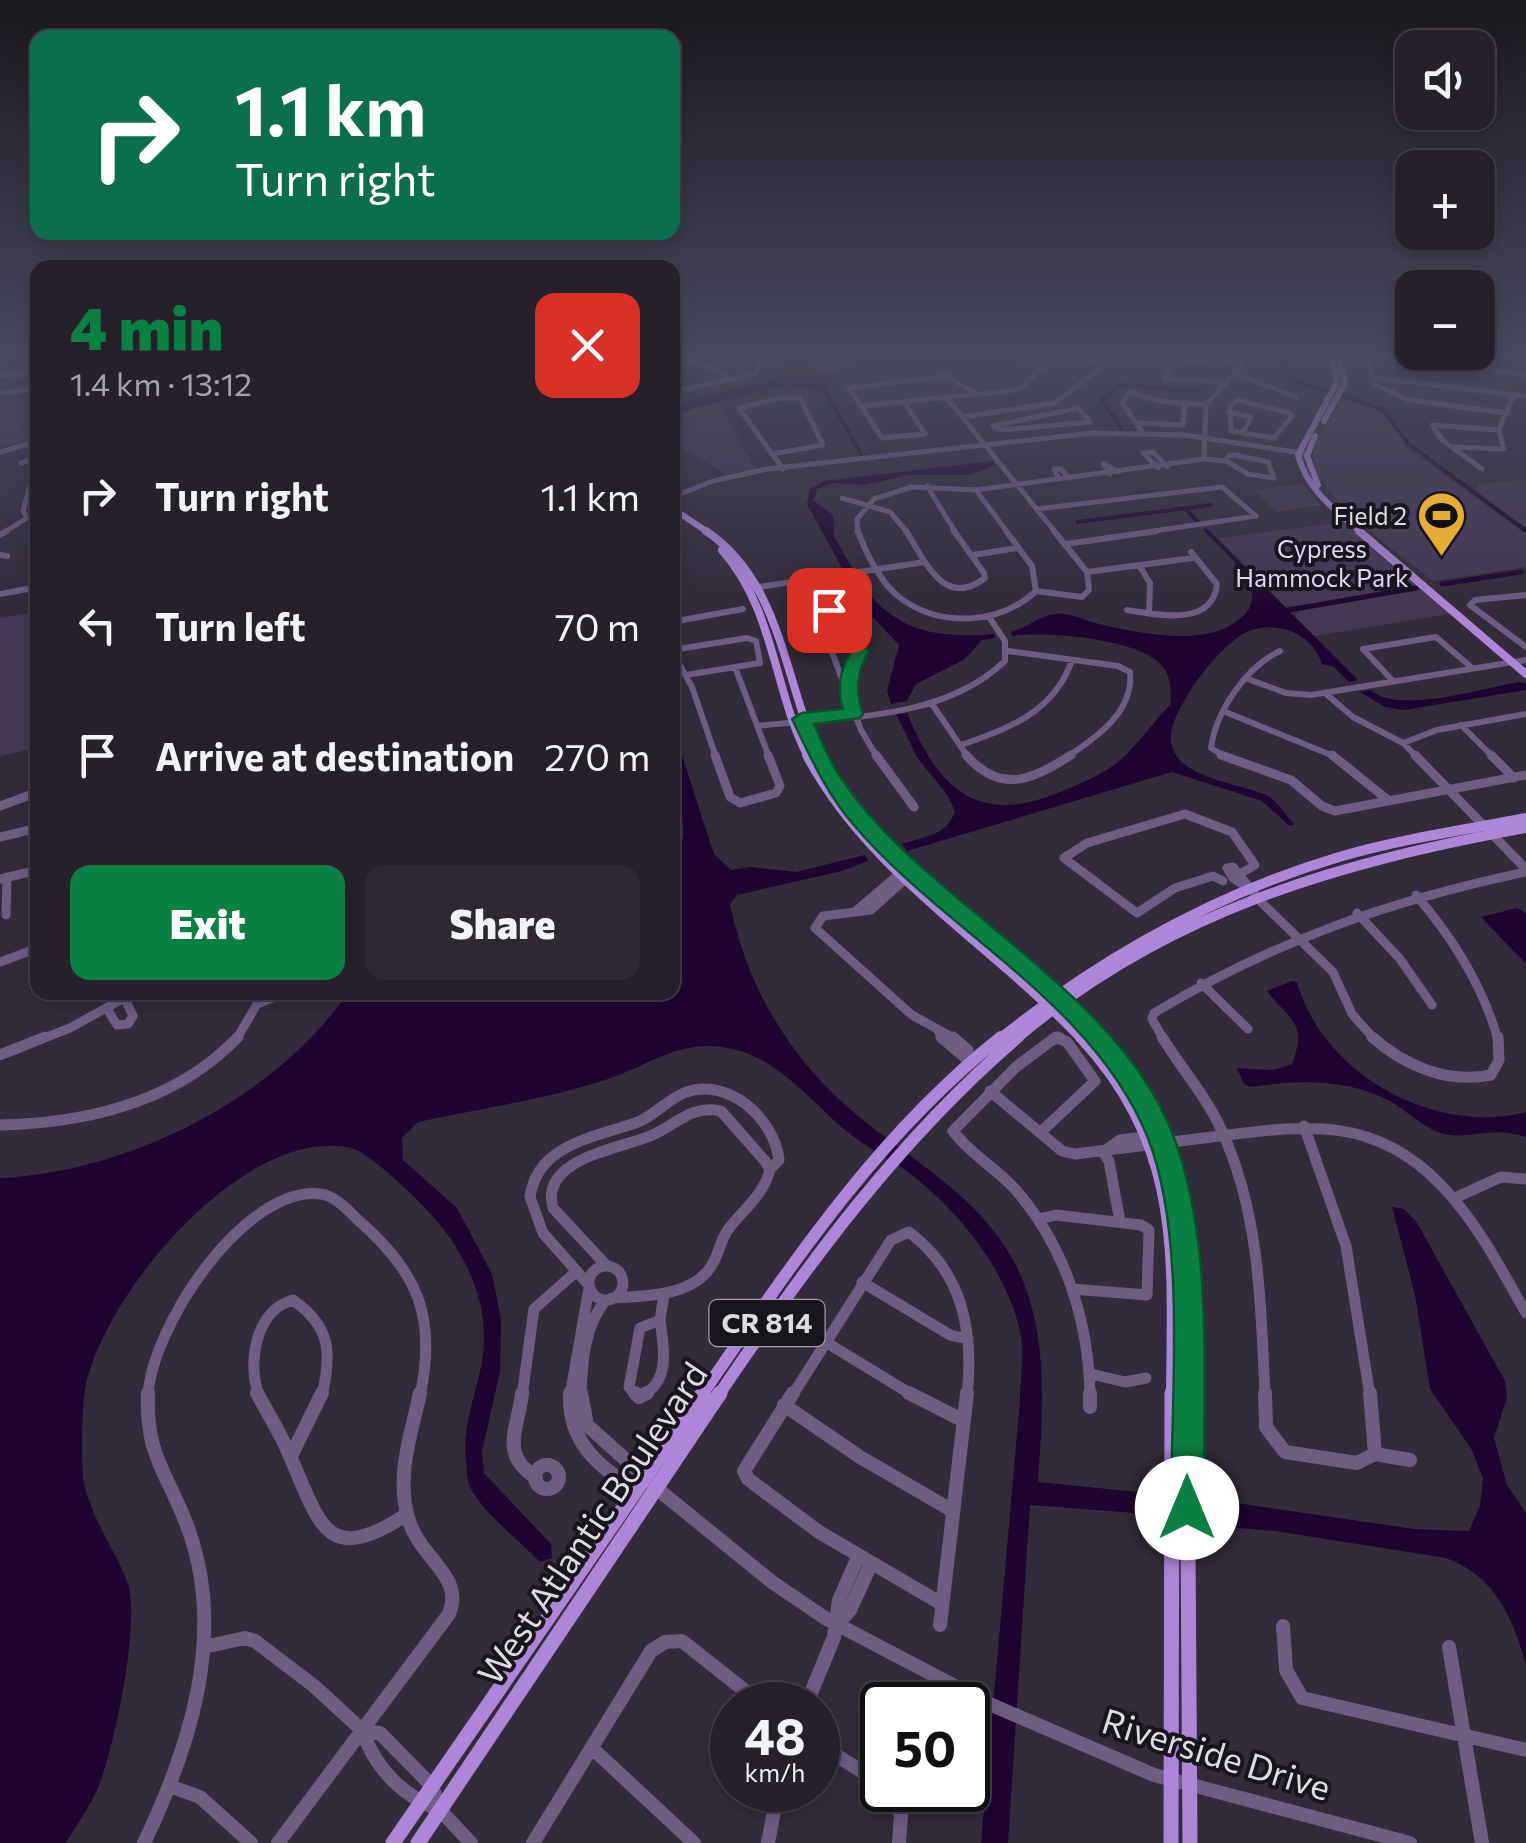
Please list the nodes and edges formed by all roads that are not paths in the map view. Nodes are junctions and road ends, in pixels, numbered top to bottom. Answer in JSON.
{"nodes":[{"id":1,"x":762,"y":440,"type":"edge"},
{"id":2,"x":821,"y":440,"type":"edge"},
{"id":3,"x":981,"y":440,"type":"edge"},
{"id":4,"x":1030,"y":440,"type":"edge"},
{"id":5,"x":1039,"y":440,"type":"edge"},
{"id":6,"x":1205,"y":440,"type":"edge"},
{"id":7,"x":1212,"y":440,"type":"edge"},
{"id":8,"x":1311,"y":440,"type":"edge"},
{"id":9,"x":1443,"y":440,"type":"edge"},
{"id":10,"x":1502,"y":440,"type":"edge"},
{"id":11,"x":30,"y":441,"type":"edge"},
{"id":12,"x":985,"y":445,"type":"junction"},
{"id":13,"x":1450,"y":447,"type":"junction"},
{"id":14,"x":0,"y":450,"type":"edge"},
{"id":15,"x":1303,"y":454,"type":"junction"},
{"id":16,"x":773,"y":455,"type":"junction"},
{"id":17,"x":1204,"y":459,"type":"junction"},
{"id":18,"x":30,"y":460,"type":"edge"},
{"id":19,"x":1226,"y":461,"type":"junction"},
{"id":20,"x":21,"y":462,"type":"dead end"},
{"id":21,"x":779,"y":468,"type":"junction"},
{"id":22,"x":1482,"y":469,"type":"dead end"},
{"id":23,"x":1069,"y":478,"type":"junction"},
{"id":24,"x":1060,"y":480,"type":"junction"},
{"id":25,"x":1016,"y":485,"type":"junction"},
{"id":26,"x":927,"y":486,"type":"junction"},
{"id":27,"x":1222,"y":487,"type":"joint"},
{"id":28,"x":30,"y":488,"type":"edge"},
{"id":29,"x":976,"y":490,"type":"junction"},
{"id":30,"x":842,"y":498,"type":"dead end"},
{"id":31,"x":680,"y":501,"type":"edge"},
{"id":32,"x":865,"y":505,"type":"junction"},
{"id":33,"x":1037,"y":509,"type":"junction"},
{"id":34,"x":680,"y":512,"type":"edge"},
{"id":35,"x":1256,"y":516,"type":"joint"},
{"id":36,"x":27,"y":518,"type":"junction"},
{"id":37,"x":30,"y":519,"type":"edge"},
{"id":38,"x":0,"y":535,"type":"edge"},
{"id":39,"x":1066,"y":544,"type":"junction"},
{"id":40,"x":1017,"y":548,"type":"junction"},
{"id":41,"x":973,"y":555,"type":"junction"},
{"id":42,"x":926,"y":562,"type":"junction"},
{"id":43,"x":1139,"y":564,"type":"junction"},
{"id":44,"x":878,"y":569,"type":"junction"},
{"id":45,"x":1087,"y":572,"type":"junction"},
{"id":46,"x":809,"y":579,"type":"junction"},
{"id":47,"x":30,"y":588,"type":"edge"},
{"id":48,"x":756,"y":588,"type":"junction"},
{"id":49,"x":1036,"y":590,"type":"junction"},
{"id":50,"x":0,"y":594,"type":"edge"},
{"id":51,"x":1526,"y":595,"type":"edge"},
{"id":52,"x":743,"y":610,"type":"dead end"},
{"id":53,"x":1127,"y":610,"type":"dead end"},
{"id":54,"x":824,"y":611,"type":"junction"},
{"id":55,"x":1150,"y":613,"type":"junction"},
{"id":56,"x":989,"y":616,"type":"junction"},
{"id":57,"x":680,"y":621,"type":"edge"},
{"id":58,"x":1436,"y":637,"type":"joint"},
{"id":59,"x":680,"y":649,"type":"edge"},
{"id":60,"x":1363,"y":649,"type":"joint"},
{"id":61,"x":1008,"y":651,"type":"junction"},
{"id":62,"x":1280,"y":651,"type":"dead end"},
{"id":63,"x":1522,"y":658,"type":"edge"},
{"id":64,"x":1072,"y":660,"type":"junction"},
{"id":65,"x":680,"y":664,"type":"edge"},
{"id":66,"x":837,"y":664,"type":"junction"},
{"id":67,"x":852,"y":664,"type":"junction"},
{"id":68,"x":734,"y":667,"type":"junction"},
{"id":69,"x":1471,"y":667,"type":"junction"},
{"id":70,"x":1130,"y":672,"type":"joint"},
{"id":71,"x":1526,"y":674,"type":"edge"},
{"id":72,"x":686,"y":675,"type":"junction"},
{"id":73,"x":1248,"y":679,"type":"junction"},
{"id":74,"x":1392,"y":681,"type":"junction"},
{"id":75,"x":1325,"y":693,"type":"junction"},
{"id":76,"x":847,"y":694,"type":"junction"},
{"id":77,"x":932,"y":704,"type":"junction"},
{"id":78,"x":1223,"y":711,"type":"junction"},
{"id":79,"x":854,"y":714,"type":"junction"},
{"id":80,"x":1524,"y":716,"type":"edge"},
{"id":81,"x":795,"y":719,"type":"junction"},
{"id":82,"x":757,"y":724,"type":"junction"},
{"id":83,"x":1461,"y":726,"type":"junction"},
{"id":84,"x":1403,"y":743,"type":"junction"},
{"id":85,"x":961,"y":745,"type":"junction"},
{"id":86,"x":1526,"y":775,"type":"edge"},
{"id":87,"x":1514,"y":778,"type":"junction"},
{"id":88,"x":1449,"y":789,"type":"junction"},
{"id":89,"x":30,"y":795,"type":"edge"},
{"id":90,"x":1388,"y":800,"type":"junction"},
{"id":91,"x":0,"y":806,"type":"edge"},
{"id":92,"x":914,"y":807,"type":"dead end"},
{"id":93,"x":1526,"y":818,"type":"edge"},
{"id":94,"x":1526,"y":828,"type":"edge"},
{"id":95,"x":1489,"y":830,"type":"junction"},
{"id":96,"x":30,"y":833,"type":"edge"},
{"id":97,"x":0,"y":840,"type":"edge"},
{"id":98,"x":1526,"y":871,"type":"edge"},
{"id":99,"x":30,"y":872,"type":"edge"},
{"id":100,"x":907,"y":874,"type":"junction"},
{"id":101,"x":4,"y":878,"type":"edge"},
{"id":102,"x":1232,"y":878,"type":"junction"},
{"id":103,"x":1252,"y":892,"type":"junction"},
{"id":104,"x":1416,"y":895,"type":"junction"},
{"id":105,"x":1357,"y":913,"type":"junction"},
{"id":106,"x":6,"y":915,"type":"dead end"},
{"id":107,"x":1296,"y":936,"type":"junction"},
{"id":108,"x":30,"y":951,"type":"edge"},
{"id":109,"x":0,"y":962,"type":"edge"},
{"id":110,"x":1480,"y":963,"type":"dead end"},
{"id":111,"x":1201,"y":983,"type":"junction"},
{"id":112,"x":123,"y":1000,"type":"edge"},
{"id":113,"x":125,"y":1000,"type":"edge"},
{"id":114,"x":254,"y":1000,"type":"edge"},
{"id":115,"x":1055,"y":1000,"type":"junction"},
{"id":116,"x":1432,"y":1005,"type":"dead end"},
{"id":117,"x":107,"y":1009,"type":"junction"},
{"id":118,"x":1248,"y":1028,"type":"dead end"},
{"id":119,"x":0,"y":1055,"type":"edge"},
{"id":120,"x":971,"y":1055,"type":"junction"},
{"id":121,"x":1517,"y":1060,"type":"dead end"},
{"id":122,"x":990,"y":1090,"type":"junction"},
{"id":123,"x":0,"y":1125,"type":"edge"},
{"id":124,"x":1304,"y":1126,"type":"junction"},
{"id":125,"x":1040,"y":1132,"type":"junction"},
{"id":126,"x":1224,"y":1134,"type":"junction"},
{"id":127,"x":898,"y":1140,"type":"junction"},
{"id":128,"x":1153,"y":1141,"type":"junction"},
{"id":129,"x":1103,"y":1152,"type":"junction"},
{"id":130,"x":770,"y":1169,"type":"junction"},
{"id":131,"x":1526,"y":1179,"type":"edge"},
{"id":132,"x":862,"y":1182,"type":"junction"},
{"id":133,"x":314,"y":1192,"type":"joint"},
{"id":134,"x":1457,"y":1197,"type":"junction"},
{"id":135,"x":1039,"y":1219,"type":"junction"},
{"id":136,"x":1120,"y":1222,"type":"junction"},
{"id":137,"x":591,"y":1272,"type":"junction"},
{"id":138,"x":623,"y":1278,"type":"junction"},
{"id":139,"x":862,"y":1282,"type":"junction"},
{"id":140,"x":1072,"y":1289,"type":"junction"},
{"id":141,"x":664,"y":1295,"type":"junction"},
{"id":142,"x":640,"y":1298,"type":"junction"},
{"id":143,"x":609,"y":1299,"type":"junction"},
{"id":144,"x":285,"y":1301,"type":"joint"},
{"id":145,"x":1526,"y":1313,"type":"edge"},
{"id":146,"x":660,"y":1320,"type":"junction"},
{"id":147,"x":1180,"y":1328,"type":"junction"},
{"id":148,"x":968,"y":1339,"type":"junction"},
{"id":149,"x":824,"y":1341,"type":"junction"},
{"id":150,"x":1090,"y":1374,"type":"junction"},
{"id":151,"x":1146,"y":1378,"type":"dead end"},
{"id":152,"x":784,"y":1405,"type":"junction"},
{"id":153,"x":1090,"y":1408,"type":"dead end"},
{"id":154,"x":964,"y":1421,"type":"junction"},
{"id":155,"x":1375,"y":1454,"type":"junction"},
{"id":156,"x":291,"y":1456,"type":"junction"},
{"id":157,"x":1410,"y":1460,"type":"dead end"},
{"id":158,"x":646,"y":1474,"type":"junction"},
{"id":159,"x":536,"y":1478,"type":"dead end"},
{"id":160,"x":656,"y":1488,"type":"junction"},
{"id":161,"x":634,"y":1490,"type":"junction"},
{"id":162,"x":954,"y":1511,"type":"junction"},
{"id":163,"x":407,"y":1514,"type":"junction"},
{"id":164,"x":865,"y":1560,"type":"junction"},
{"id":165,"x":455,"y":1599,"type":"joint"},
{"id":166,"x":942,"y":1604,"type":"junction"},
{"id":167,"x":837,"y":1625,"type":"junction"},
{"id":168,"x":940,"y":1625,"type":"dead end"},
{"id":169,"x":1283,"y":1626,"type":"dead end"},
{"id":170,"x":204,"y":1647,"type":"junction"},
{"id":171,"x":1450,"y":1647,"type":"dead end"},
{"id":172,"x":734,"y":1682,"type":"edge"},
{"id":173,"x":815,"y":1682,"type":"edge"},
{"id":174,"x":1292,"y":1687,"type":"joint"},
{"id":175,"x":363,"y":1731,"type":"junction"},
{"id":176,"x":1462,"y":1735,"type":"junction"},
{"id":177,"x":592,"y":1748,"type":"junction"},
{"id":178,"x":1526,"y":1750,"type":"edge"},
{"id":179,"x":1170,"y":1780,"type":"junction"},
{"id":180,"x":172,"y":1786,"type":"junction"},
{"id":181,"x":432,"y":1786,"type":"junction"},
{"id":182,"x":1189,"y":1786,"type":"junction"},
{"id":183,"x":420,"y":1806,"type":"junction"},
{"id":184,"x":440,"y":1810,"type":"junction"},
{"id":185,"x":774,"y":1812,"type":"edge"},
{"id":186,"x":900,"y":1812,"type":"edge"},
{"id":187,"x":144,"y":1843,"type":"edge"},
{"id":188,"x":251,"y":1843,"type":"edge"},
{"id":189,"x":278,"y":1843,"type":"edge"},
{"id":190,"x":393,"y":1843,"type":"edge"},
{"id":191,"x":418,"y":1843,"type":"edge"},
{"id":192,"x":472,"y":1843,"type":"edge"},
{"id":193,"x":533,"y":1843,"type":"edge"},
{"id":194,"x":694,"y":1843,"type":"edge"},
{"id":195,"x":768,"y":1843,"type":"edge"},
{"id":196,"x":899,"y":1843,"type":"edge"},
{"id":197,"x":1170,"y":1843,"type":"edge"},
{"id":198,"x":1190,"y":1843,"type":"edge"},
{"id":199,"x":1410,"y":1843,"type":"edge"},
{"id":200,"x":1482,"y":1843,"type":"edge"}],
"edges":[{"from":1,"to":16,"type":"street"},
{"from":2,"to":16,"type":"street"},
{"from":3,"to":12,"type":"street"},
{"from":4,"to":12,"type":"street"},
{"from":5,"to":12,"type":"street"},
{"from":6,"to":17,"type":"street"},
{"from":7,"to":15,"type":"street"},
{"from":8,"to":15,"type":"main road"},
{"from":9,"to":13,"type":"street"},
{"from":10,"to":13,"type":"street"},
{"from":11,"to":14,"type":"street"},
{"from":12,"to":21,"type":"street"},
{"from":12,"to":25,"type":"street"},
{"from":13,"to":22,"type":"street"},
{"from":15,"to":63,"type":"main road"},
{"from":16,"to":21,"type":"street"},
{"from":17,"to":19,"type":"street"},
{"from":17,"to":23,"type":"street"},
{"from":18,"to":20,"type":"street"},
{"from":19,"to":19,"type":"street"},
{"from":21,"to":31,"type":"street"},
{"from":23,"to":24,"type":"street"},
{"from":23,"to":24,"type":"street"},
{"from":24,"to":25,"type":"street"},
{"from":25,"to":29,"type":"street"},
{"from":25,"to":33,"type":"street"},
{"from":26,"to":29,"type":"street"},
{"from":26,"to":32,"type":"street"},
{"from":26,"to":41,"type":"street"},
{"from":27,"to":33,"type":"street"},
{"from":27,"to":35,"type":"street"},
{"from":28,"to":36,"type":"street"},
{"from":29,"to":40,"type":"street"},
{"from":30,"to":32,"type":"street"},
{"from":32,"to":42,"type":"street"},
{"from":32,"to":44,"type":"street"},
{"from":33,"to":39,"type":"street"},
{"from":34,"to":48,"type":"main road"},
{"from":35,"to":39,"type":"street"},
{"from":36,"to":37,"type":"street"},
{"from":36,"to":38,"type":"street"},
{"from":39,"to":45,"type":"street"},
{"from":40,"to":41,"type":"street"},
{"from":40,"to":49,"type":"street"},
{"from":41,"to":42,"type":"street"},
{"from":42,"to":44,"type":"street"},
{"from":43,"to":45,"type":"street"},
{"from":43,"to":55,"type":"street"},
{"from":43,"to":55,"type":"street"},
{"from":44,"to":46,"type":"street"},
{"from":44,"to":56,"type":"street"},
{"from":45,"to":49,"type":"street"},
{"from":46,"to":48,"type":"street"},
{"from":46,"to":54,"type":"street"},
{"from":47,"to":50,"type":"street"},
{"from":48,"to":81,"type":"main road"},
{"from":49,"to":56,"type":"street"},
{"from":51,"to":63,"type":"street"},
{"from":52,"to":57,"type":"street"},
{"from":53,"to":55,"type":"street"},
{"from":54,"to":66,"type":"street"},
{"from":54,"to":67,"type":"street"},
{"from":56,"to":61,"type":"street"},
{"from":58,"to":60,"type":"street"},
{"from":58,"to":69,"type":"street"},
{"from":59,"to":68,"type":"street"},
{"from":60,"to":74,"type":"street"},
{"from":61,"to":64,"type":"street"},
{"from":61,"to":77,"type":"street"},
{"from":62,"to":73,"type":"street"},
{"from":63,"to":69,"type":"street"},
{"from":63,"to":71,"type":"main road"},
{"from":64,"to":70,"type":"street"},
{"from":64,"to":85,"type":"street"},
{"from":65,"to":72,"type":"street"},
{"from":66,"to":67,"type":"street"},
{"from":66,"to":76,"type":"street"},
{"from":67,"to":76,"type":"street"},
{"from":68,"to":72,"type":"street"},
{"from":68,"to":82,"type":"street"},
{"from":69,"to":74,"type":"street"},
{"from":70,"to":85,"type":"street"},
{"from":72,"to":82,"type":"street"},
{"from":73,"to":75,"type":"street"},
{"from":73,"to":78,"type":"street"},
{"from":74,"to":75,"type":"street"},
{"from":75,"to":84,"type":"street"},
{"from":76,"to":79,"type":"street"},
{"from":77,"to":79,"type":"street"},
{"from":77,"to":85,"type":"street"},
{"from":78,"to":90,"type":"street"},
{"from":78,"to":90,"type":"street"},
{"from":79,"to":81,"type":"street"},
{"from":79,"to":92,"type":"street"},
{"from":80,"to":83,"type":"street"},
{"from":81,"to":82,"type":"street"},
{"from":81,"to":100,"type":"main road"},
{"from":83,"to":84,"type":"street"},
{"from":83,"to":87,"type":"street"},
{"from":84,"to":88,"type":"street"},
{"from":86,"to":87,"type":"street"},
{"from":87,"to":88,"type":"street"},
{"from":88,"to":90,"type":"street"},
{"from":88,"to":95,"type":"street"},
{"from":89,"to":91,"type":"street"},
{"from":93,"to":95,"type":"main road","name":"West Atlantic Boulevard","number":"CR 814"},
{"from":94,"to":95,"type":"main road","name":"West Atlantic Boulevard","number":"CR 814"},
{"from":95,"to":98,"type":"street"},
{"from":95,"to":103,"type":"main road","name":"West Atlantic Boulevard","number":"CR 814"},
{"from":96,"to":97,"type":"street"},
{"from":98,"to":104,"type":"street"},
{"from":99,"to":101,"type":"street"},
{"from":100,"to":115,"type":"main road"},
{"from":100,"to":120,"type":"street"},
{"from":101,"to":106,"type":"street"},
{"from":102,"to":102,"type":"street"},
{"from":102,"to":103,"type":"street"},
{"from":103,"to":107,"type":"street"},
{"from":103,"to":115,"type":"main road","name":"West Atlantic Boulevard","number":"CR 814"},
{"from":104,"to":105,"type":"street"},
{"from":104,"to":110,"type":"street"},
{"from":105,"to":107,"type":"street"},
{"from":105,"to":116,"type":"street"},
{"from":107,"to":111,"type":"street"},
{"from":107,"to":121,"type":"street"},
{"from":108,"to":109,"type":"street"},
{"from":111,"to":118,"type":"street"},
{"from":111,"to":126,"type":"street"},
{"from":112,"to":117,"type":"street"},
{"from":113,"to":117,"type":"street"},
{"from":114,"to":123,"type":"street"},
{"from":115,"to":120,"type":"main road","name":"West Atlantic Boulevard","number":"CR 814"},
{"from":115,"to":127,"type":"main road","name":"West Atlantic Boulevard","number":"CR 814"},
{"from":115,"to":128,"type":"main road"},
{"from":117,"to":119,"type":"street"},
{"from":120,"to":127,"type":"main road","name":"West Atlantic Boulevard","number":"CR 814"},
{"from":122,"to":125,"type":"street"},
{"from":122,"to":125,"type":"street"},
{"from":122,"to":135,"type":"street"},
{"from":124,"to":126,"type":"street"},
{"from":124,"to":134,"type":"street"},
{"from":124,"to":155,"type":"street"},
{"from":125,"to":129,"type":"street"},
{"from":126,"to":128,"type":"street"},
{"from":126,"to":155,"type":"street"},
{"from":127,"to":132,"type":"main road","name":"West Atlantic Boulevard","number":"CR 814"},
{"from":128,"to":129,"type":"street"},
{"from":128,"to":147,"type":"main road"},
{"from":129,"to":136,"type":"street"},
{"from":130,"to":137,"type":"street"},
{"from":130,"to":137,"type":"street"},
{"from":130,"to":141,"type":"street"},
{"from":131,"to":134,"type":"street"},
{"from":132,"to":158,"type":"main road","name":"West Atlantic Boulevard","number":"CR 814"},
{"from":132,"to":160,"type":"main road","name":"West Atlantic Boulevard","number":"CR 814"},
{"from":133,"to":163,"type":"street"},
{"from":133,"to":170,"type":"street"},
{"from":134,"to":145,"type":"street"},
{"from":135,"to":136,"type":"street"},
{"from":135,"to":140,"type":"street"},
{"from":136,"to":140,"type":"street"},
{"from":137,"to":138,"type":"street"},
{"from":137,"to":143,"type":"street"},
{"from":137,"to":159,"type":"street"},
{"from":137,"to":161,"type":"street","name":"West Atlantic Boulevard"},
{"from":138,"to":142,"type":"street"},
{"from":138,"to":143,"type":"street","name":"West Atlantic Boulevard"},
{"from":139,"to":148,"type":"street"},
{"from":139,"to":148,"type":"street"},
{"from":139,"to":149,"type":"street"},
{"from":140,"to":150,"type":"street"},
{"from":141,"to":142,"type":"street"},
{"from":141,"to":146,"type":"street","name":"West Atlantic Boulevard"},
{"from":142,"to":143,"type":"street"},
{"from":143,"to":158,"type":"street","name":"West Atlantic Boulevard"},
{"from":144,"to":156,"type":"street"},
{"from":144,"to":156,"type":"street"},
{"from":146,"to":146,"type":"street","name":"West Atlantic Boulevard"},
{"from":147,"to":179,"type":"main road"},
{"from":147,"to":182,"type":"main road"},
{"from":148,"to":154,"type":"street"},
{"from":149,"to":152,"type":"street"},
{"from":149,"to":154,"type":"street"},
{"from":150,"to":151,"type":"street"},
{"from":150,"to":153,"type":"street"},
{"from":152,"to":162,"type":"street"},
{"from":152,"to":164,"type":"street"},
{"from":154,"to":162,"type":"street"},
{"from":155,"to":157,"type":"street"},
{"from":156,"to":163,"type":"street"},
{"from":158,"to":160,"type":"street","name":"Riverside Drive"},
{"from":158,"to":161,"type":"main road","name":"West Atlantic Boulevard","number":"CR 814"},
{"from":160,"to":161,"type":"street"},
{"from":160,"to":167,"type":"street","name":"Riverside Drive"},
{"from":160,"to":184,"type":"main road","name":"West Atlantic Boulevard","number":"CR 814"},
{"from":161,"to":181,"type":"main road","name":"West Atlantic Boulevard","number":"CR 814"},
{"from":162,"to":166,"type":"street"},
{"from":163,"to":165,"type":"street"},
{"from":164,"to":166,"type":"street"},
{"from":164,"to":167,"type":"street"},
{"from":165,"to":175,"type":"street"},
{"from":166,"to":168,"type":"street"},
{"from":167,"to":173,"type":"street"},
{"from":167,"to":179,"type":"street","name":"Riverside Drive"},
{"from":169,"to":174,"type":"street"},
{"from":170,"to":175,"type":"street"},
{"from":170,"to":180,"type":"street"},
{"from":171,"to":176,"type":"street"},
{"from":172,"to":177,"type":"street"},
{"from":174,"to":176,"type":"street"},
{"from":175,"to":181,"type":"street"},
{"from":175,"to":183,"type":"street"},
{"from":175,"to":189,"type":"street"},
{"from":176,"to":178,"type":"street"},
{"from":176,"to":200,"type":"street"},
{"from":177,"to":193,"type":"street"},
{"from":177,"to":194,"type":"street"},
{"from":179,"to":182,"type":"street","name":"Riverside Drive"},
{"from":179,"to":197,"type":"main road"},
{"from":180,"to":187,"type":"street"},
{"from":180,"to":188,"type":"street"},
{"from":181,"to":183,"type":"main road","name":"West Atlantic Boulevard","number":"CR 814"},
{"from":181,"to":184,"type":"street"},
{"from":182,"to":198,"type":"main road"},
{"from":182,"to":199,"type":"street","name":"Riverside Drive"},
{"from":183,"to":184,"type":"street"},
{"from":183,"to":190,"type":"main road","name":"West Atlantic Boulevard","number":"CR 814"},
{"from":184,"to":191,"type":"main road","name":"West Atlantic Boulevard","number":"CR 814"},
{"from":184,"to":192,"type":"street"},
{"from":185,"to":195,"type":"street"},
{"from":186,"to":196,"type":"street"}]}
